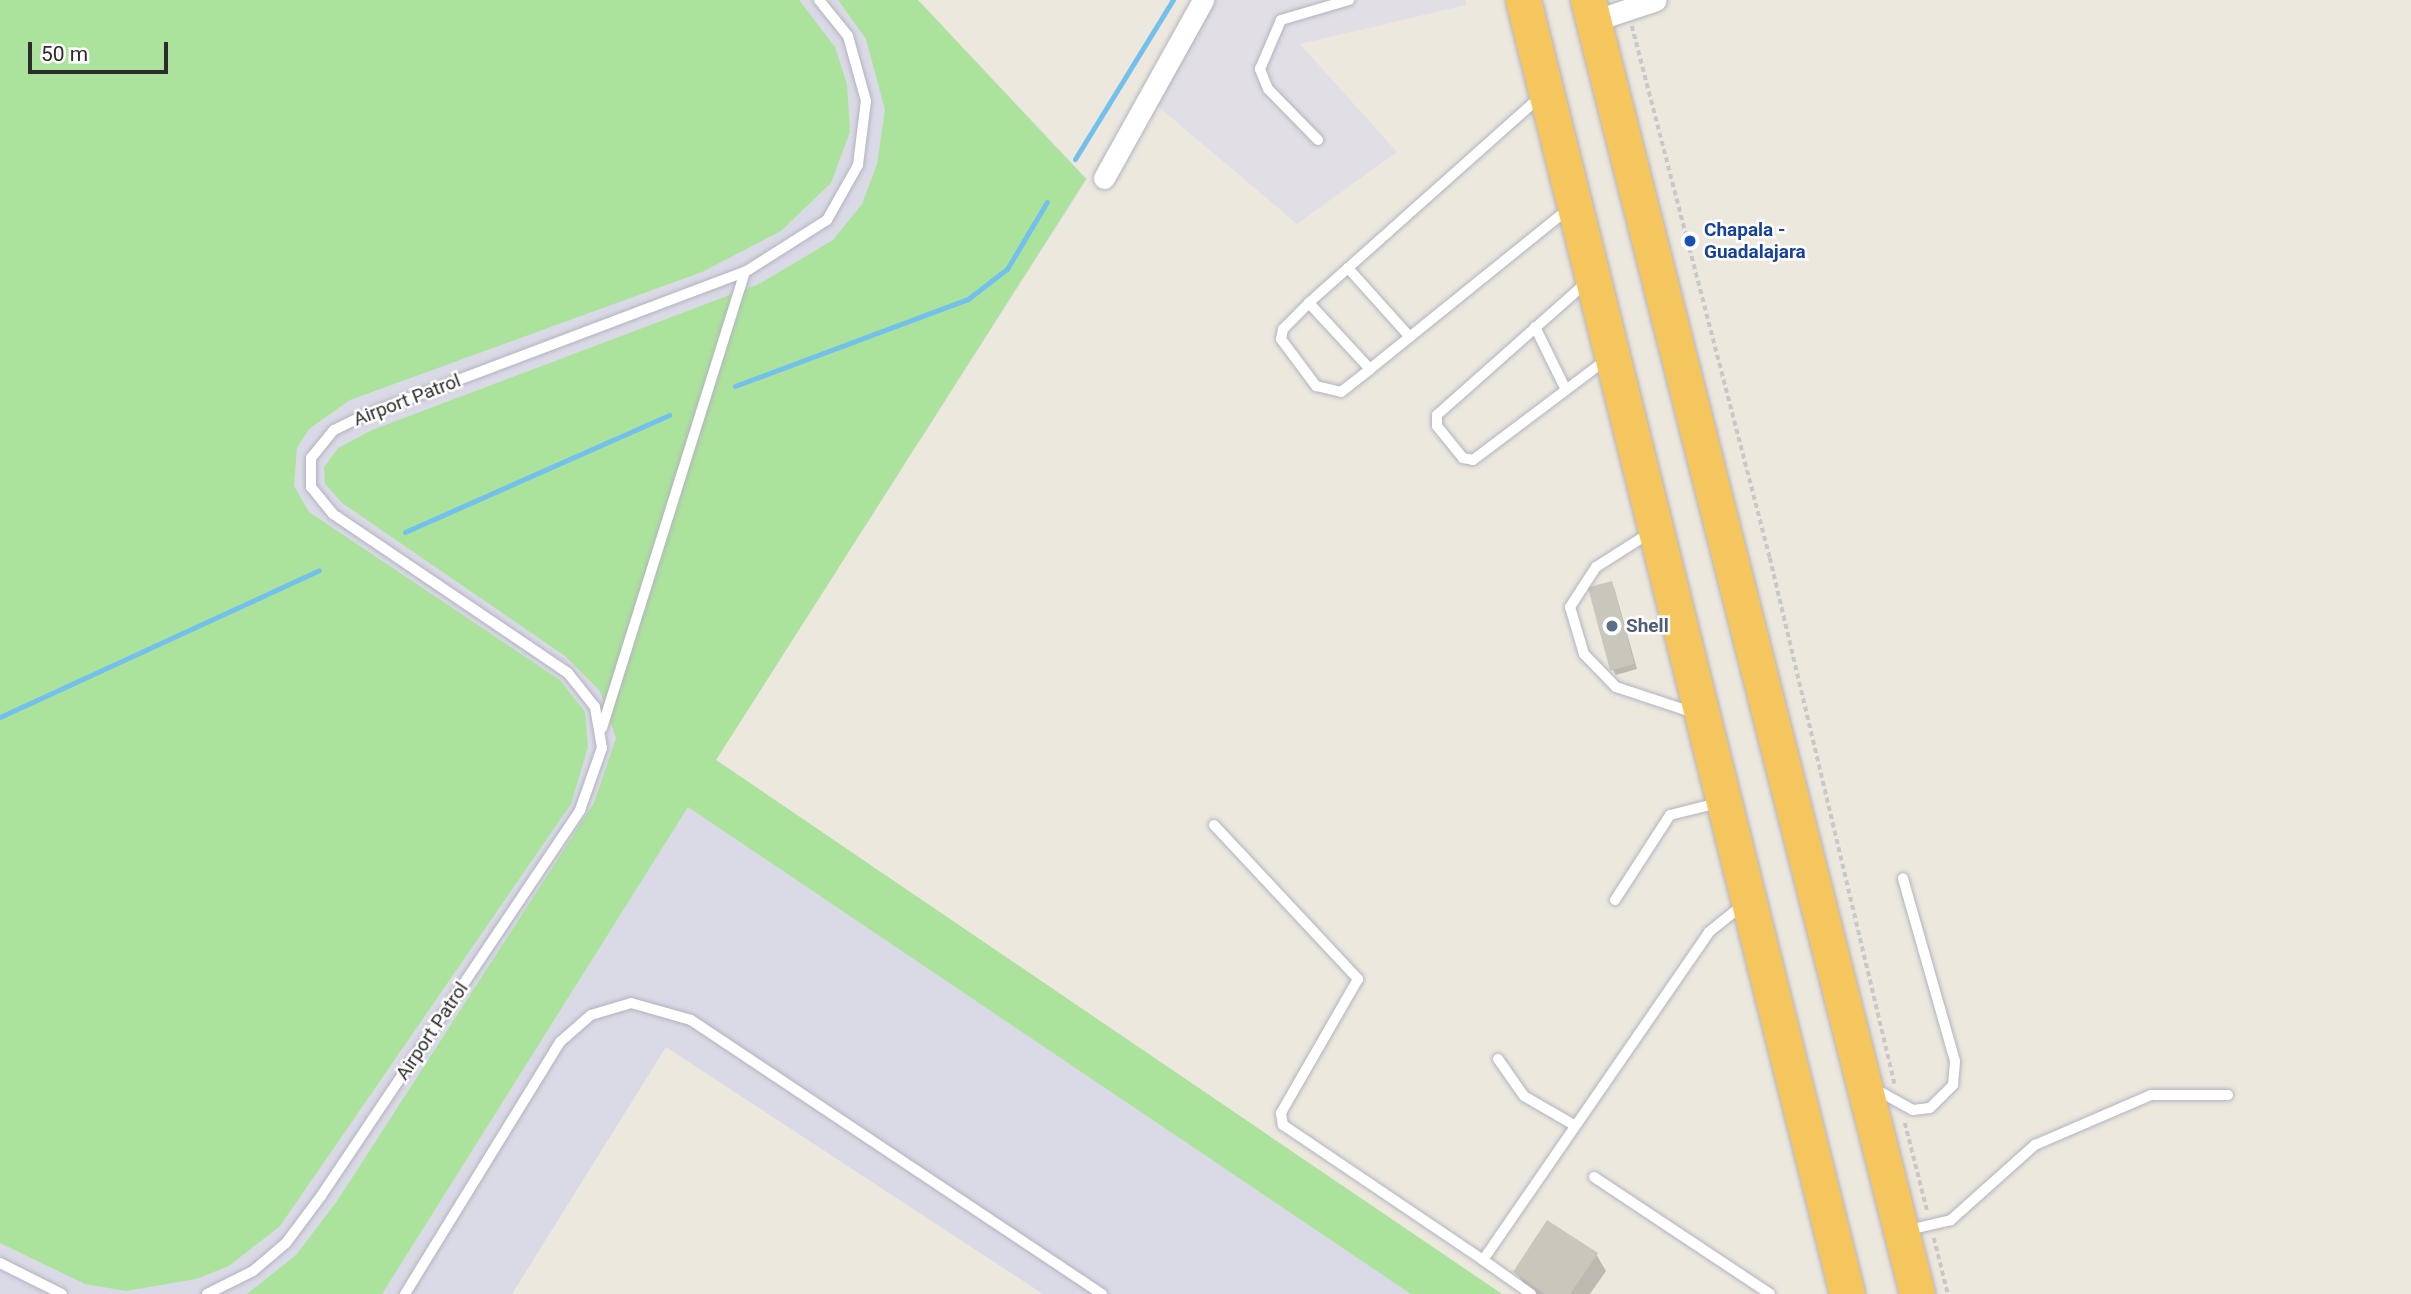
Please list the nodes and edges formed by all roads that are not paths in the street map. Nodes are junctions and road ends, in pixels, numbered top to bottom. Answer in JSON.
{"nodes":[{"id":1,"x":819,"y":0,"type":"edge"},
{"id":2,"x":1203,"y":0,"type":"edge"},
{"id":3,"x":1349,"y":0,"type":"edge"},
{"id":4,"x":1523,"y":0,"type":"edge"},
{"id":5,"x":1656,"y":0,"type":"edge"},
{"id":6,"x":1591,"y":10,"type":"edge"},
{"id":7,"x":1546,"y":92,"type":"junction"},
{"id":8,"x":1318,"y":140,"type":"dead end"},
{"id":9,"x":1104,"y":178,"type":"dead end"},
{"id":10,"x":1575,"y":205,"type":"junction"},
{"id":11,"x":1348,"y":268,"type":"junction"},
{"id":12,"x":745,"y":272,"type":"junction"},
{"id":13,"x":1593,"y":276,"type":"junction"},
{"id":14,"x":1309,"y":303,"type":"junction"},
{"id":15,"x":1535,"y":327,"type":"junction"},
{"id":16,"x":1409,"y":336,"type":"junction"},
{"id":17,"x":1612,"y":355,"type":"junction"},
{"id":18,"x":1370,"y":369,"type":"junction"},
{"id":19,"x":1566,"y":390,"type":"junction"},
{"id":20,"x":1656,"y":529,"type":"junction"},
{"id":21,"x":1703,"y":716,"type":"junction"},
{"id":22,"x":602,"y":729,"type":"junction"},
{"id":23,"x":1724,"y":801,"type":"junction"},
{"id":24,"x":1214,"y":825,"type":"dead end"},
{"id":25,"x":1903,"y":878,"type":"dead end"},
{"id":26,"x":1615,"y":900,"type":"dead end"},
{"id":27,"x":1749,"y":900,"type":"junction"},
{"id":28,"x":1498,"y":1059,"type":"dead end"},
{"id":29,"x":1863,"y":1082,"type":"junction"},
{"id":30,"x":2228,"y":1095,"type":"dead end"},
{"id":31,"x":1574,"y":1125,"type":"junction"},
{"id":32,"x":1594,"y":1177,"type":"dead end"},
{"id":33,"x":1916,"y":1228,"type":"junction"},
{"id":34,"x":1483,"y":1260,"type":"junction"},
{"id":35,"x":0,"y":1263,"type":"edge"},
{"id":36,"x":62,"y":1294,"type":"edge"},
{"id":37,"x":207,"y":1294,"type":"edge"},
{"id":38,"x":405,"y":1294,"type":"edge"},
{"id":39,"x":1102,"y":1294,"type":"edge"},
{"id":40,"x":1531,"y":1294,"type":"edge"},
{"id":41,"x":1770,"y":1294,"type":"edge"},
{"id":42,"x":1847,"y":1294,"type":"edge"},
{"id":43,"x":1917,"y":1294,"type":"edge"}],
"edges":[{"from":1,"to":12,"type":"lane","name":"Airport Patrol"},
{"from":2,"to":9,"type":"street"},
{"from":3,"to":8,"type":"lane"},
{"from":4,"to":7,"type":"highway"},
{"from":5,"to":6,"type":"street"},
{"from":6,"to":29,"type":"highway"},
{"from":7,"to":10,"type":"highway"},
{"from":7,"to":11,"type":"lane"},
{"from":10,"to":13,"type":"highway"},
{"from":10,"to":16,"type":"lane"},
{"from":11,"to":14,"type":"lane"},
{"from":11,"to":16,"type":"lane"},
{"from":12,"to":22,"type":"lane","name":"Airport Patrol"},
{"from":12,"to":22,"type":"lane","name":"Airport Patrol"},
{"from":13,"to":15,"type":"lane"},
{"from":13,"to":17,"type":"highway"},
{"from":14,"to":18,"type":"lane"},
{"from":14,"to":18,"type":"lane"},
{"from":15,"to":19,"type":"lane"},
{"from":15,"to":19,"type":"lane"},
{"from":16,"to":18,"type":"lane"},
{"from":17,"to":19,"type":"lane"},
{"from":17,"to":20,"type":"highway"},
{"from":20,"to":21,"type":"highway"},
{"from":20,"to":21,"type":"lane"},
{"from":21,"to":23,"type":"highway"},
{"from":22,"to":37,"type":"lane","name":"Airport Patrol"},
{"from":23,"to":26,"type":"lane"},
{"from":23,"to":27,"type":"highway"},
{"from":24,"to":34,"type":"lane"},
{"from":25,"to":29,"type":"lane"},
{"from":27,"to":31,"type":"lane"},
{"from":27,"to":42,"type":"highway"},
{"from":28,"to":31,"type":"lane"},
{"from":29,"to":33,"type":"highway"},
{"from":30,"to":33,"type":"lane"},
{"from":31,"to":34,"type":"lane"},
{"from":32,"to":41,"type":"lane"},
{"from":33,"to":43,"type":"highway"},
{"from":34,"to":40,"type":"lane"},
{"from":35,"to":36,"type":"lane"},
{"from":38,"to":39,"type":"lane"}]}
